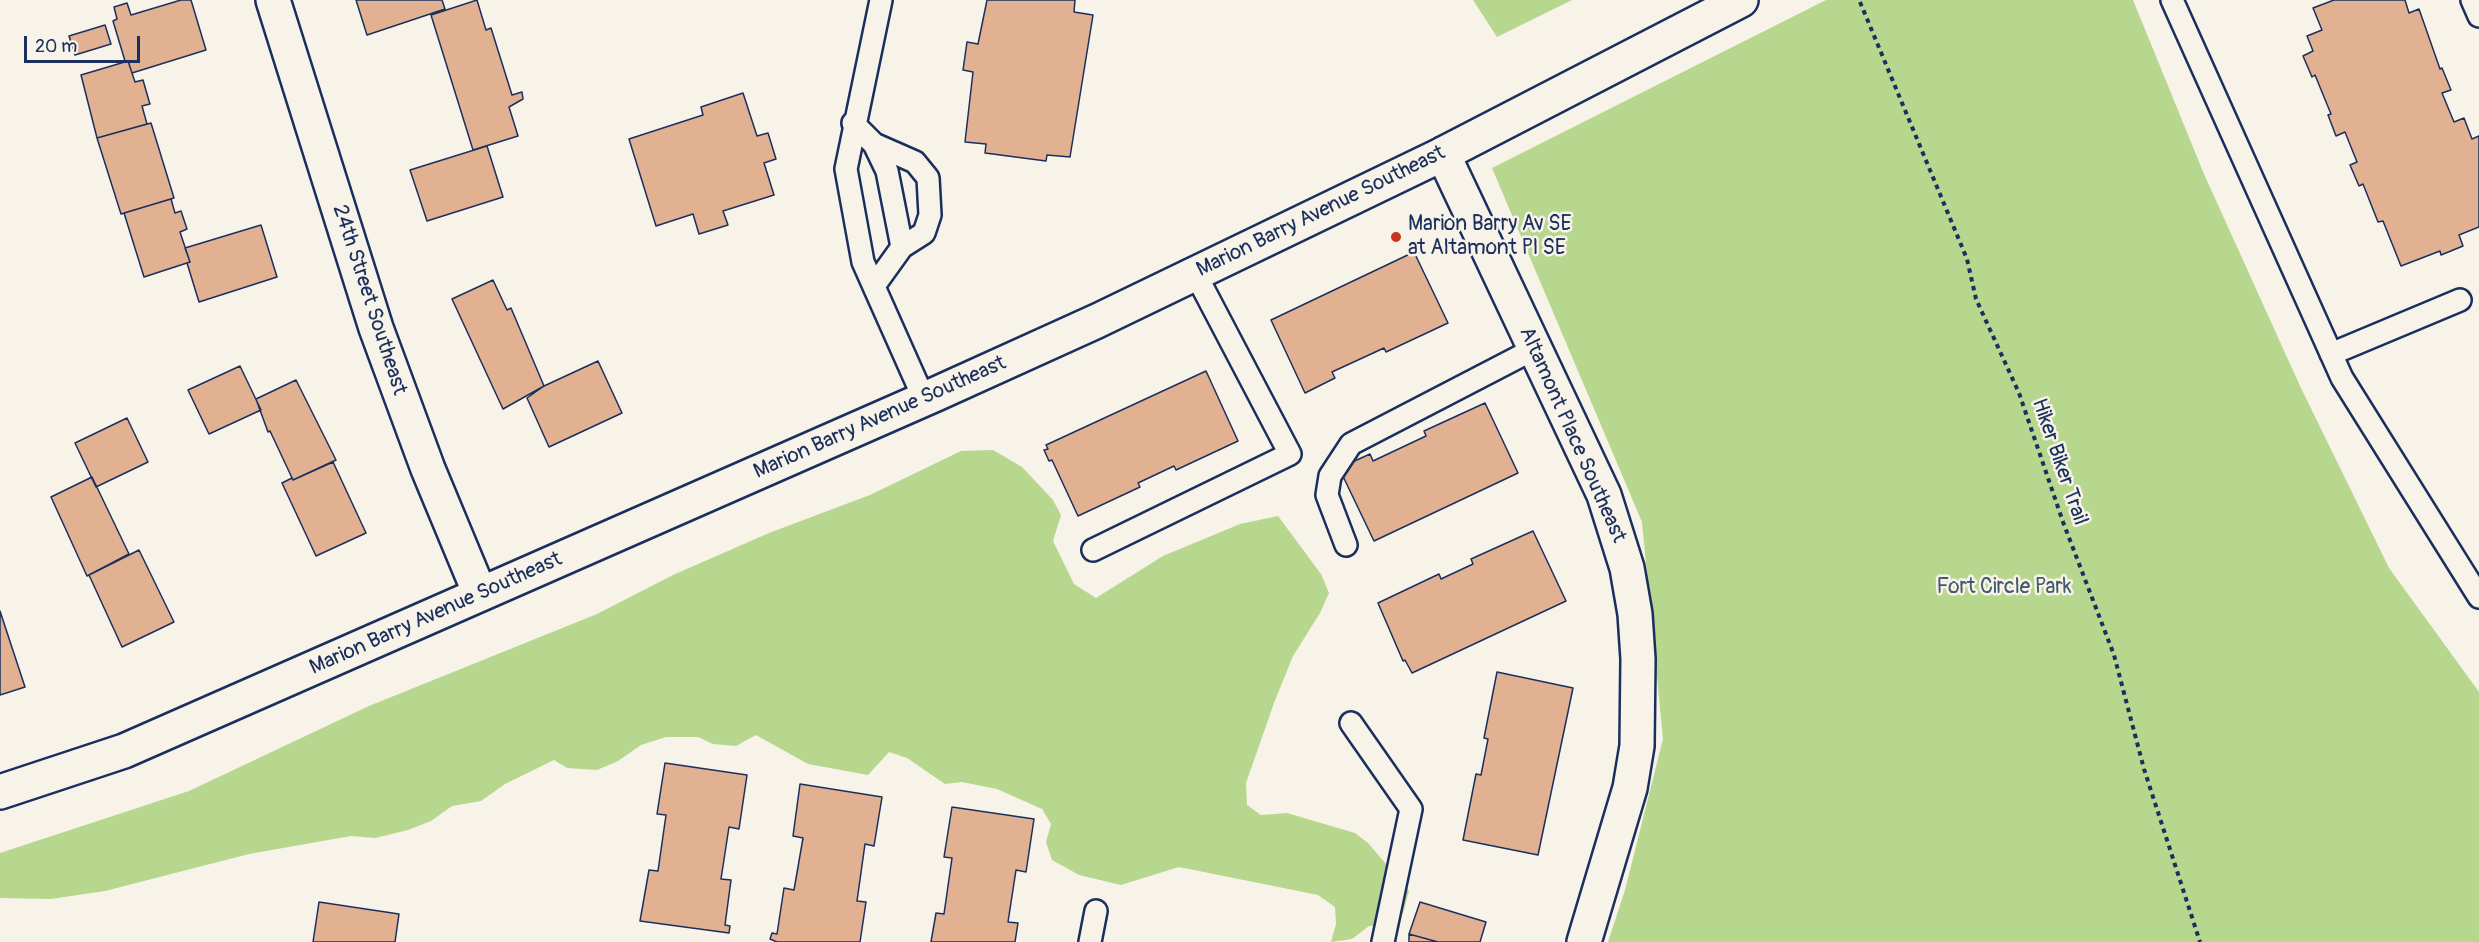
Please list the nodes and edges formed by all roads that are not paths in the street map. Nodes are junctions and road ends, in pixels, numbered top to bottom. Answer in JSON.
{"nodes":[{"id":1,"x":273,"y":0,"type":"edge"},
{"id":2,"x":881,"y":0,"type":"edge"},
{"id":3,"x":1741,"y":0,"type":"edge"},
{"id":4,"x":2172,"y":0,"type":"edge"},
{"id":5,"x":2472,"y":0,"type":"edge"},
{"id":6,"x":2479,"y":16,"type":"edge"},
{"id":7,"x":853,"y":123,"type":"junction"},
{"id":8,"x":874,"y":144,"type":"junction"},
{"id":9,"x":1443,"y":154,"type":"junction"},
{"id":10,"x":902,"y":247,"type":"junction"},
{"id":11,"x":1195,"y":273,"type":"junction"},
{"id":12,"x":874,"y":286,"type":"junction"},
{"id":13,"x":2460,"y":300,"type":"dead end"},
{"id":14,"x":1536,"y":348,"type":"junction"},
{"id":15,"x":2331,"y":354,"type":"junction"},
{"id":16,"x":924,"y":399,"type":"junction"},
{"id":17,"x":1346,"y":545,"type":"dead end"},
{"id":18,"x":1093,"y":550,"type":"dead end"},
{"id":19,"x":480,"y":594,"type":"junction"},
{"id":20,"x":2479,"y":597,"type":"edge"},
{"id":21,"x":1351,"y":723,"type":"dead end"},
{"id":22,"x":0,"y":792,"type":"edge"},
{"id":23,"x":1096,"y":911,"type":"dead end"},
{"id":24,"x":1090,"y":942,"type":"edge"},
{"id":25,"x":1383,"y":942,"type":"edge"},
{"id":26,"x":1584,"y":942,"type":"edge"}],
"edges":[{"from":1,"to":19,"type":"main road","name":"24th Street Southeast"},
{"from":2,"to":7,"type":"lane"},
{"from":3,"to":9,"type":"main road","name":"Marion Barry Avenue Southeast"},
{"from":4,"to":15,"type":"lane"},
{"from":5,"to":6,"type":"lane"},
{"from":7,"to":8,"type":"lane"},
{"from":7,"to":12,"type":"lane"},
{"from":8,"to":10,"type":"lane"},
{"from":8,"to":10,"type":"lane"},
{"from":9,"to":11,"type":"main road","name":"Marion Barry Avenue Southeast"},
{"from":9,"to":14,"type":"main road","name":"Altamont Place Southeast"},
{"from":10,"to":12,"type":"lane"},
{"from":11,"to":16,"type":"main road","name":"Marion Barry Avenue Southeast"},
{"from":11,"to":18,"type":"lane"},
{"from":12,"to":16,"type":"lane"},
{"from":13,"to":15,"type":"lane"},
{"from":14,"to":17,"type":"lane"},
{"from":14,"to":26,"type":"main road","name":"Altamont Place Southeast"},
{"from":15,"to":20,"type":"lane"},
{"from":16,"to":19,"type":"main road","name":"Marion Barry Avenue Southeast"},
{"from":19,"to":22,"type":"main road","name":"Marion Barry Avenue Southeast"},
{"from":21,"to":25,"type":"lane"},
{"from":23,"to":24,"type":"lane"}]}
